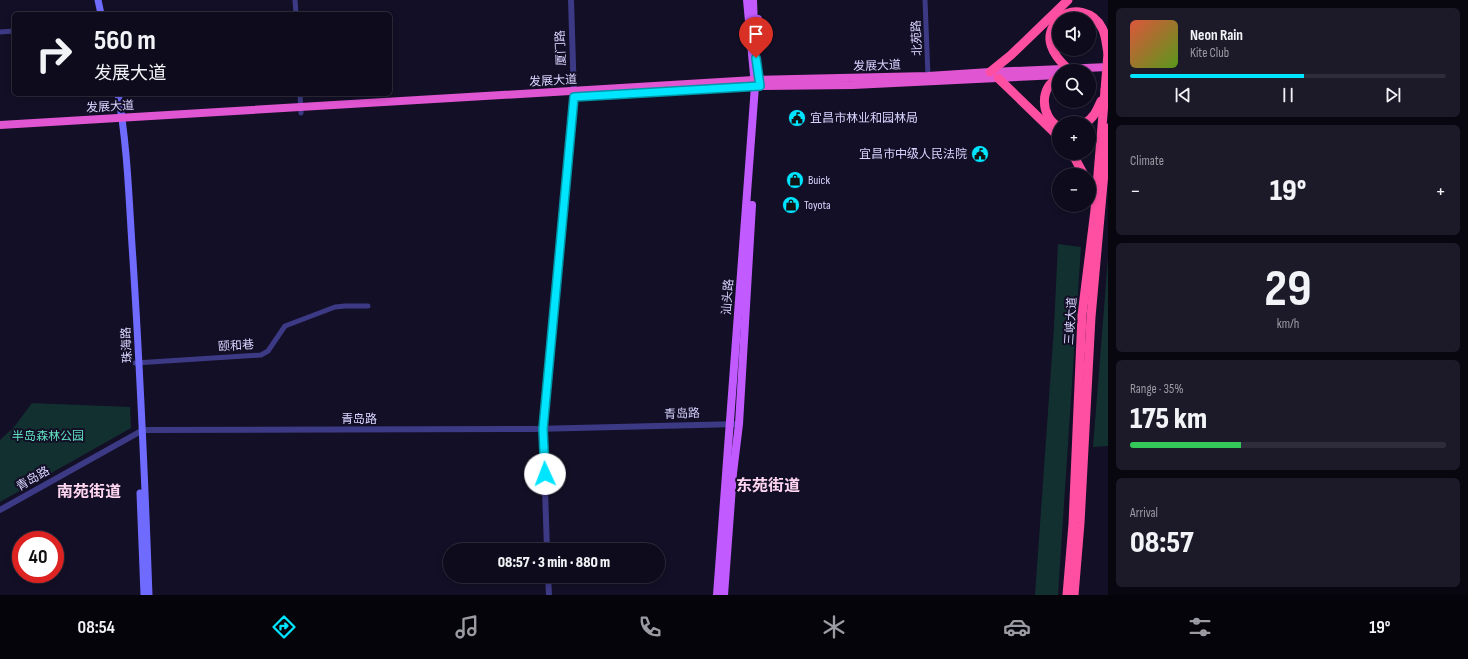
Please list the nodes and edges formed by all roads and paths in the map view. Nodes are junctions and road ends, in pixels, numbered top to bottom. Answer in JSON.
{"nodes":[{"id":1,"x":99,"y":0,"type":"edge"},
{"id":2,"x":295,"y":0,"type":"edge"},
{"id":3,"x":570,"y":0,"type":"edge"},
{"id":4,"x":747,"y":0,"type":"edge"},
{"id":5,"x":753,"y":0,"type":"edge"},
{"id":6,"x":757,"y":0,"type":"edge"},
{"id":7,"x":925,"y":0,"type":"edge"},
{"id":8,"x":1068,"y":0,"type":"edge"},
{"id":9,"x":102,"y":12,"type":"edge"},
{"id":10,"x":296,"y":12,"type":"edge"},
{"id":11,"x":1096,"y":20,"type":"edge"},
{"id":12,"x":1052,"y":30,"type":"edge"},
{"id":13,"x":12,"y":31,"type":"edge"},
{"id":14,"x":0,"y":32,"type":"edge"},
{"id":15,"x":755,"y":47,"type":"junction"},
{"id":16,"x":1052,"y":50,"type":"edge"},
{"id":17,"x":1108,"y":51,"type":"edge"},
{"id":18,"x":1055,"y":56,"type":"edge"},
{"id":19,"x":1062,"y":64,"type":"edge"},
{"id":20,"x":1108,"y":67,"type":"edge"},
{"id":21,"x":1096,"y":68,"type":"edge"},
{"id":22,"x":1052,"y":70,"type":"edge"},
{"id":23,"x":990,"y":72,"type":"junction"},
{"id":24,"x":1108,"y":72,"type":"edge"},
{"id":25,"x":1096,"y":73,"type":"edge"},
{"id":26,"x":1052,"y":75,"type":"edge"},
{"id":27,"x":928,"y":76,"type":"junction"},
{"id":28,"x":998,"y":78,"type":"junction"},
{"id":29,"x":757,"y":83,"type":"junction"},
{"id":30,"x":1052,"y":84,"type":"edge"},
{"id":31,"x":1104,"y":92,"type":"junction"},
{"id":32,"x":573,"y":94,"type":"junction"},
{"id":33,"x":117,"y":96,"type":"edge"},
{"id":34,"x":300,"y":96,"type":"edge"},
{"id":35,"x":301,"y":110,"type":"junction"},
{"id":36,"x":1093,"y":116,"type":"edge"},
{"id":37,"x":122,"y":121,"type":"junction"},
{"id":38,"x":1052,"y":122,"type":"edge"},
{"id":39,"x":0,"y":125,"type":"edge"},
{"id":40,"x":1108,"y":128,"type":"edge"},
{"id":41,"x":0,"y":130,"type":"edge"},
{"id":42,"x":1052,"y":130,"type":"edge"},
{"id":43,"x":1108,"y":197,"type":"edge"},
{"id":44,"x":1096,"y":206,"type":"edge"},
{"id":45,"x":1098,"y":211,"type":"junction"},
{"id":46,"x":368,"y":306,"type":"dead end"},
{"id":47,"x":137,"y":363,"type":"junction"},
{"id":48,"x":735,"y":424,"type":"junction"},
{"id":49,"x":543,"y":429,"type":"junction"},
{"id":50,"x":140,"y":431,"type":"junction"},
{"id":51,"x":0,"y":510,"type":"edge"},
{"id":52,"x":547,"y":543,"type":"edge"},
{"id":53,"x":548,"y":583,"type":"edge"},
{"id":54,"x":144,"y":595,"type":"edge"},
{"id":55,"x":150,"y":595,"type":"edge"},
{"id":56,"x":549,"y":595,"type":"edge"},
{"id":57,"x":717,"y":595,"type":"edge"},
{"id":58,"x":724,"y":595,"type":"edge"},
{"id":59,"x":1066,"y":595,"type":"edge"},
{"id":60,"x":1074,"y":595,"type":"edge"}],
"edges":[{"from":1,"to":9,"type":"main road"},
{"from":2,"to":10,"type":"street"},
{"from":3,"to":32,"type":"street","name":"厦门路"},
{"from":4,"to":29,"type":"main road","name":"汕头路"},
{"from":5,"to":15,"type":"main road","name":"汕头路"},
{"from":6,"to":15,"type":"main road"},
{"from":7,"to":27,"type":"street","name":"北苑路"},
{"from":8,"to":23,"type":"highway"},
{"from":11,"to":17,"type":"highway","name":"三峡大道"},
{"from":12,"to":16,"type":"highway"},
{"from":13,"to":14,"type":"street"},
{"from":15,"to":29,"type":"main road","name":"汕头路"},
{"from":17,"to":31,"type":"highway","name":"三峡大道","bridge":true},
{"from":18,"to":19,"type":"highway"},
{"from":20,"to":21,"type":"highway","name":"发展大道"},
{"from":22,"to":23,"type":"highway","name":"发展大道"},
{"from":23,"to":27,"type":"highway","name":"发展大道"},
{"from":24,"to":25,"type":"highway"},
{"from":26,"to":28,"type":"highway","name":"发展大道"},
{"from":27,"to":29,"type":"highway","name":"发展大道"},
{"from":28,"to":29,"type":"highway","name":"发展大道"},
{"from":28,"to":42,"type":"highway"},
{"from":29,"to":32,"type":"highway","name":"发展大道"},
{"from":29,"to":48,"type":"main road","name":"汕头路"},
{"from":30,"to":38,"type":"highway"},
{"from":31,"to":36,"type":"highway"},
{"from":31,"to":45,"type":"highway","name":"三峡大道"},
{"from":32,"to":35,"type":"highway","name":"发展大道"},
{"from":32,"to":49,"type":"street","name":"厦门路"},
{"from":33,"to":37,"type":"main road","name":"珠海路"},
{"from":34,"to":35,"type":"street"},
{"from":35,"to":37,"type":"highway","name":"发展大道"},
{"from":37,"to":39,"type":"highway","name":"发展大道"},
{"from":37,"to":41,"type":"highway","name":"发展大道"},
{"from":37,"to":47,"type":"main road","name":"珠海路"},
{"from":40,"to":45,"type":"highway","name":"三峡大道"},
{"from":43,"to":45,"type":"highway"},
{"from":44,"to":45,"type":"highway"},
{"from":45,"to":59,"type":"highway","name":"三峡大道"},
{"from":45,"to":60,"type":"highway","name":"三峡大道"},
{"from":46,"to":47,"type":"street","name":"颐和巷"},
{"from":47,"to":50,"type":"main road","name":"珠海路"},
{"from":48,"to":49,"type":"street","name":"青岛路"},
{"from":48,"to":57,"type":"main road","name":"汕头路"},
{"from":48,"to":58,"type":"main road","name":"汕头路"},
{"from":49,"to":50,"type":"street","name":"青岛路"},
{"from":49,"to":52,"type":"street","name":"厦门路"},
{"from":50,"to":51,"type":"street","name":"青岛路"},
{"from":50,"to":54,"type":"main road","name":"珠海路"},
{"from":50,"to":55,"type":"main road","name":"珠海路"},
{"from":53,"to":56,"type":"street"}]}
